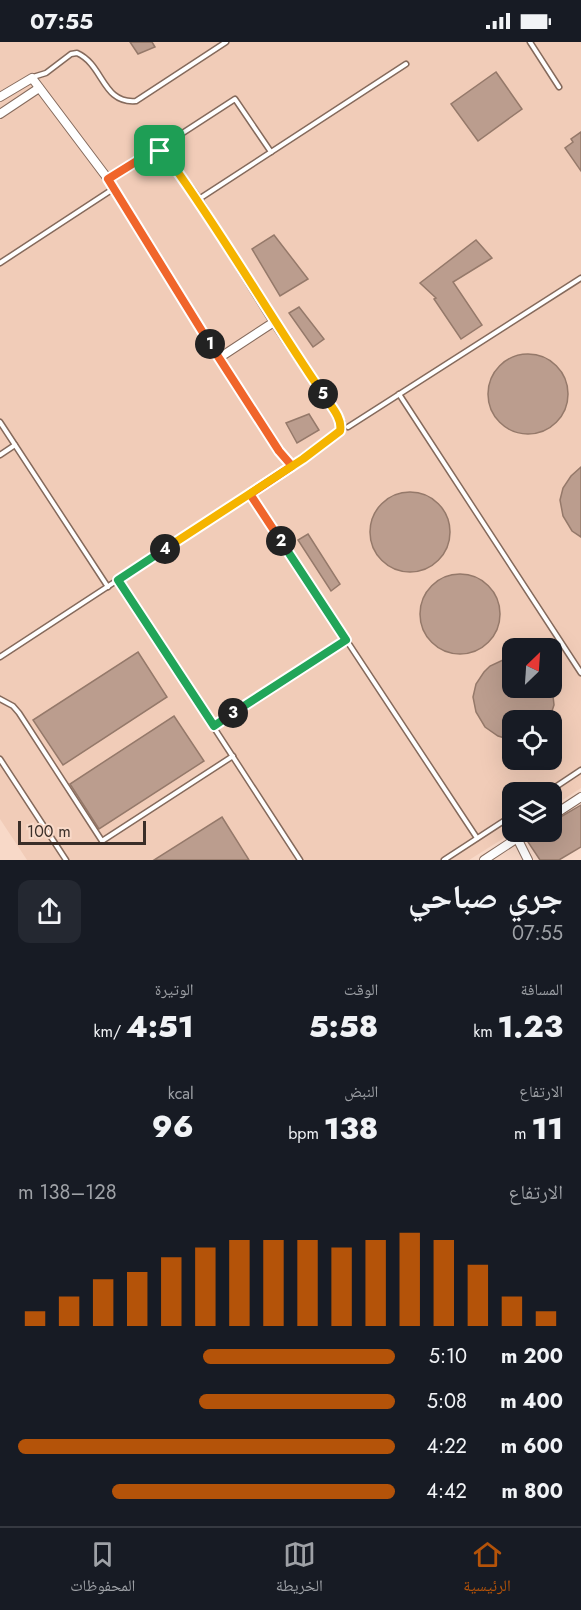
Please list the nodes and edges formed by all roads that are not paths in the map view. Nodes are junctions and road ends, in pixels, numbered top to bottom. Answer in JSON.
{"nodes":[{"id":1,"x":225,"y":42,"type":"edge"},
{"id":2,"x":530,"y":42,"type":"edge"},
{"id":3,"x":406,"y":64,"type":"dead end"},
{"id":4,"x":46,"y":73,"type":"junction"},
{"id":5,"x":32,"y":78,"type":"junction"},
{"id":6,"x":560,"y":87,"type":"dead end"},
{"id":7,"x":39,"y":88,"type":"junction"},
{"id":8,"x":0,"y":97,"type":"edge"},
{"id":9,"x":0,"y":114,"type":"edge"},
{"id":10,"x":155,"y":151,"type":"junction"},
{"id":11,"x":271,"y":152,"type":"junction"},
{"id":12,"x":108,"y":179,"type":"junction"},
{"id":13,"x":114,"y":189,"type":"junction"},
{"id":14,"x":198,"y":199,"type":"junction"},
{"id":15,"x":0,"y":262,"type":"edge"},
{"id":16,"x":581,"y":278,"type":"edge"},
{"id":17,"x":274,"y":322,"type":"junction"},
{"id":18,"x":219,"y":358,"type":"junction"},
{"id":19,"x":399,"y":394,"type":"junction"},
{"id":20,"x":0,"y":422,"type":"edge"},
{"id":21,"x":348,"y":427,"type":"dead end"},
{"id":22,"x":15,"y":445,"type":"junction"},
{"id":23,"x":0,"y":455,"type":"edge"},
{"id":24,"x":292,"y":466,"type":"junction"},
{"id":25,"x":250,"y":494,"type":"junction"},
{"id":26,"x":118,"y":580,"type":"junction"},
{"id":27,"x":108,"y":586,"type":"junction"},
{"id":28,"x":346,"y":640,"type":"junction"},
{"id":29,"x":0,"y":657,"type":"edge"},
{"id":30,"x":581,"y":673,"type":"edge"},
{"id":31,"x":0,"y":699,"type":"edge"},
{"id":32,"x":214,"y":726,"type":"junction"},
{"id":33,"x":233,"y":756,"type":"junction"},
{"id":34,"x":0,"y":759,"type":"edge"},
{"id":35,"x":581,"y":770,"type":"edge"},
{"id":36,"x":562,"y":783,"type":"edge"},
{"id":37,"x":581,"y":797,"type":"edge"},
{"id":38,"x":562,"y":809,"type":"edge"},
{"id":39,"x":502,"y":822,"type":"edge"},
{"id":40,"x":477,"y":838,"type":"junction"},
{"id":41,"x":512,"y":842,"type":"edge"},
{"id":42,"x":520,"y":842,"type":"edge"},
{"id":43,"x":66,"y":860,"type":"edge"},
{"id":44,"x":300,"y":860,"type":"edge"},
{"id":45,"x":444,"y":860,"type":"edge"},
{"id":46,"x":484,"y":860,"type":"edge"},
{"id":47,"x":528,"y":860,"type":"edge"}],
"edges":[{"from":1,"to":4,"type":"lane"},
{"from":2,"to":6,"type":"lane"},
{"from":3,"to":11,"type":"lane"},
{"from":4,"to":5,"type":"lane"},
{"from":4,"to":7,"type":"lane"},
{"from":5,"to":7,"type":"street"},
{"from":5,"to":8,"type":"street"},
{"from":7,"to":9,"type":"street"},
{"from":7,"to":12,"type":"street"},
{"from":10,"to":11,"type":"lane"},
{"from":10,"to":12,"type":"street"},
{"from":10,"to":14,"type":"street"},
{"from":11,"to":14,"type":"lane"},
{"from":12,"to":13,"type":"street"},
{"from":13,"to":15,"type":"lane"},
{"from":13,"to":18,"type":"street"},
{"from":14,"to":17,"type":"street"},
{"from":16,"to":19,"type":"lane"},
{"from":17,"to":18,"type":"street"},
{"from":17,"to":24,"type":"street"},
{"from":18,"to":24,"type":"street"},
{"from":19,"to":21,"type":"lane"},
{"from":19,"to":30,"type":"lane"},
{"from":20,"to":22,"type":"lane"},
{"from":22,"to":23,"type":"lane"},
{"from":22,"to":27,"type":"lane"},
{"from":24,"to":25,"type":"lane"},
{"from":25,"to":26,"type":"lane"},
{"from":25,"to":28,"type":"lane"},
{"from":26,"to":27,"type":"lane"},
{"from":26,"to":32,"type":"lane"},
{"from":27,"to":29,"type":"lane"},
{"from":28,"to":32,"type":"lane"},
{"from":28,"to":40,"type":"lane"},
{"from":31,"to":33,"type":"lane"},
{"from":32,"to":33,"type":"lane"},
{"from":33,"to":44,"type":"lane"},
{"from":34,"to":43,"type":"lane"},
{"from":35,"to":36,"type":"lane"},
{"from":37,"to":38,"type":"street"},
{"from":39,"to":40,"type":"lane"},
{"from":40,"to":45,"type":"lane"},
{"from":41,"to":46,"type":"street"},
{"from":42,"to":47,"type":"street"}]}
